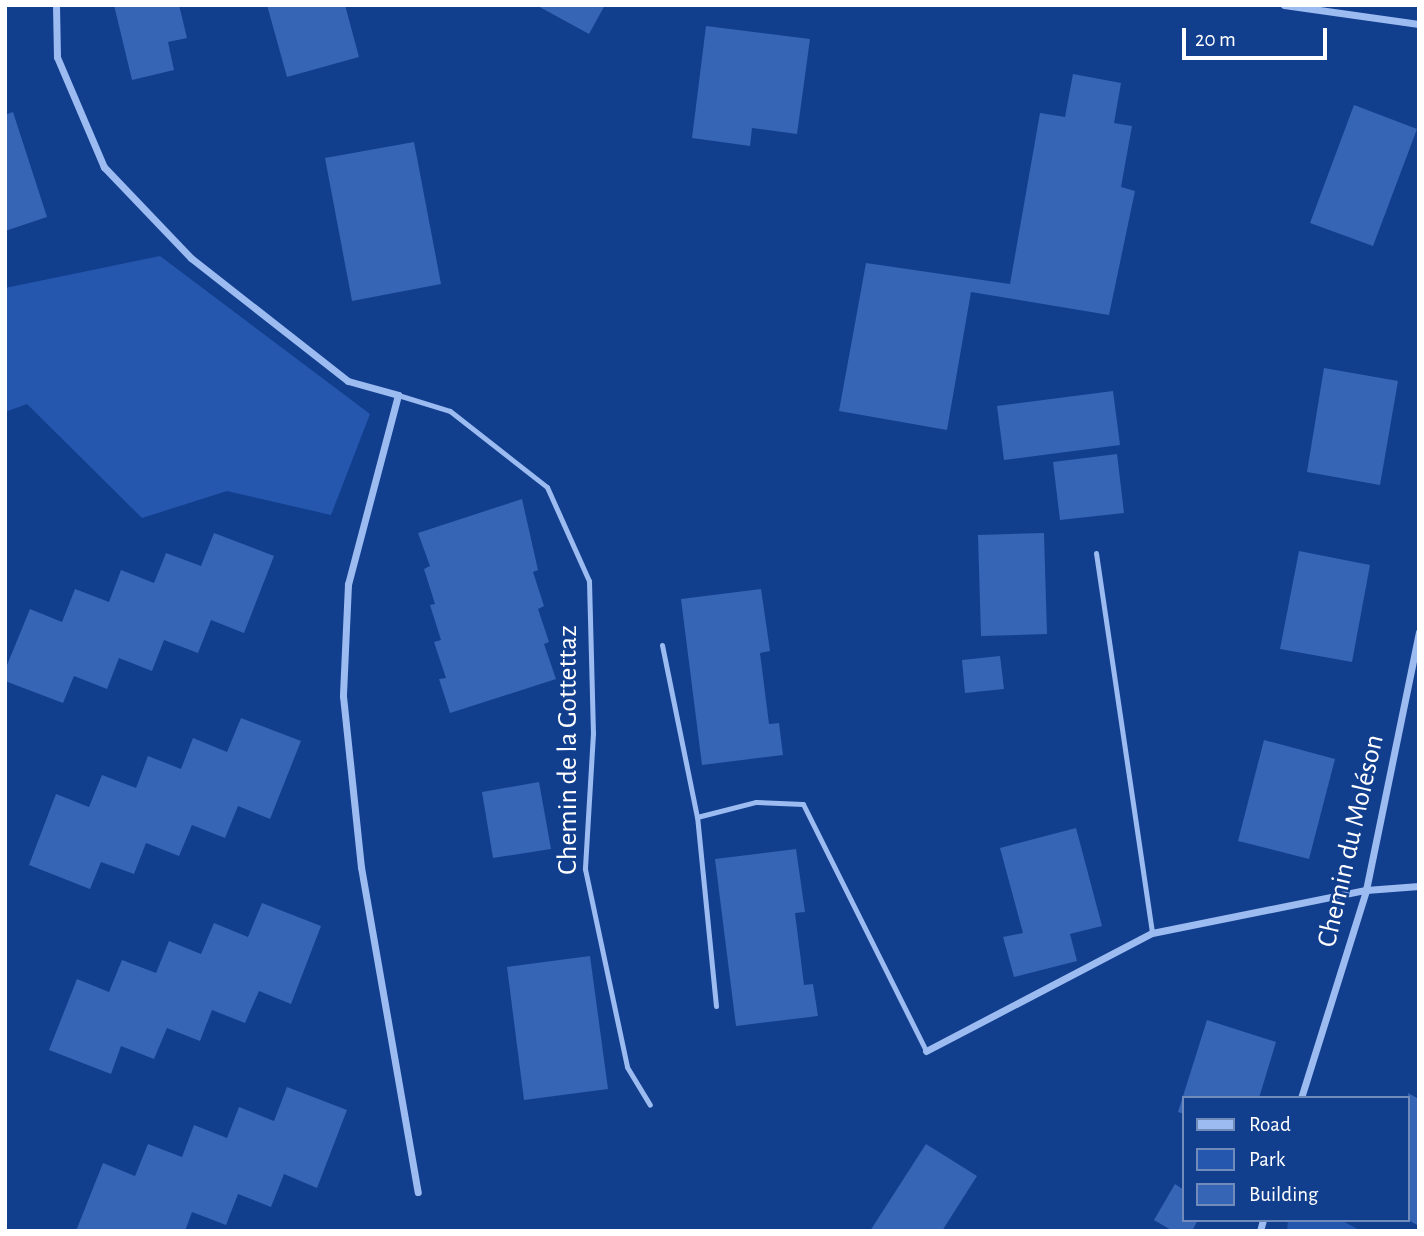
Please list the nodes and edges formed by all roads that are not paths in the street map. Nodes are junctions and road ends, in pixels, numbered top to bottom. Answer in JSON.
{"nodes":[{"id":1,"x":56,"y":5,"type":"edge"},
{"id":2,"x":1284,"y":5,"type":"edge"},
{"id":3,"x":1419,"y":24,"type":"edge"},
{"id":4,"x":398,"y":395,"type":"junction"},
{"id":5,"x":1096,"y":553,"type":"dead end"},
{"id":6,"x":1419,"y":632,"type":"edge"},
{"id":7,"x":662,"y":645,"type":"dead end"},
{"id":8,"x":697,"y":817,"type":"junction"},
{"id":9,"x":1419,"y":886,"type":"edge"},
{"id":10,"x":1366,"y":890,"type":"junction"},
{"id":11,"x":1152,"y":933,"type":"junction"},
{"id":12,"x":716,"y":1006,"type":"dead end"},
{"id":13,"x":926,"y":1051,"type":"joint"},
{"id":14,"x":1302,"y":1096,"type":"edge"},
{"id":15,"x":650,"y":1105,"type":"dead end"},
{"id":16,"x":418,"y":1192,"type":"dead end"}],
"edges":[{"from":1,"to":4,"type":"street","name":"Chemin de la Gottettaz"},
{"from":2,"to":3,"type":"street"},
{"from":4,"to":15,"type":"lane","name":"Chemin de la Gottettaz"},
{"from":4,"to":16,"type":"street"},
{"from":5,"to":11,"type":"lane"},
{"from":6,"to":10,"type":"street","name":"Chemin du Moléson"},
{"from":7,"to":8,"type":"lane"},
{"from":8,"to":12,"type":"lane"},
{"from":8,"to":13,"type":"lane"},
{"from":9,"to":10,"type":"street"},
{"from":10,"to":11,"type":"street"},
{"from":10,"to":14,"type":"street","name":"Chemin du Moléson"},
{"from":11,"to":13,"type":"street"}]}
